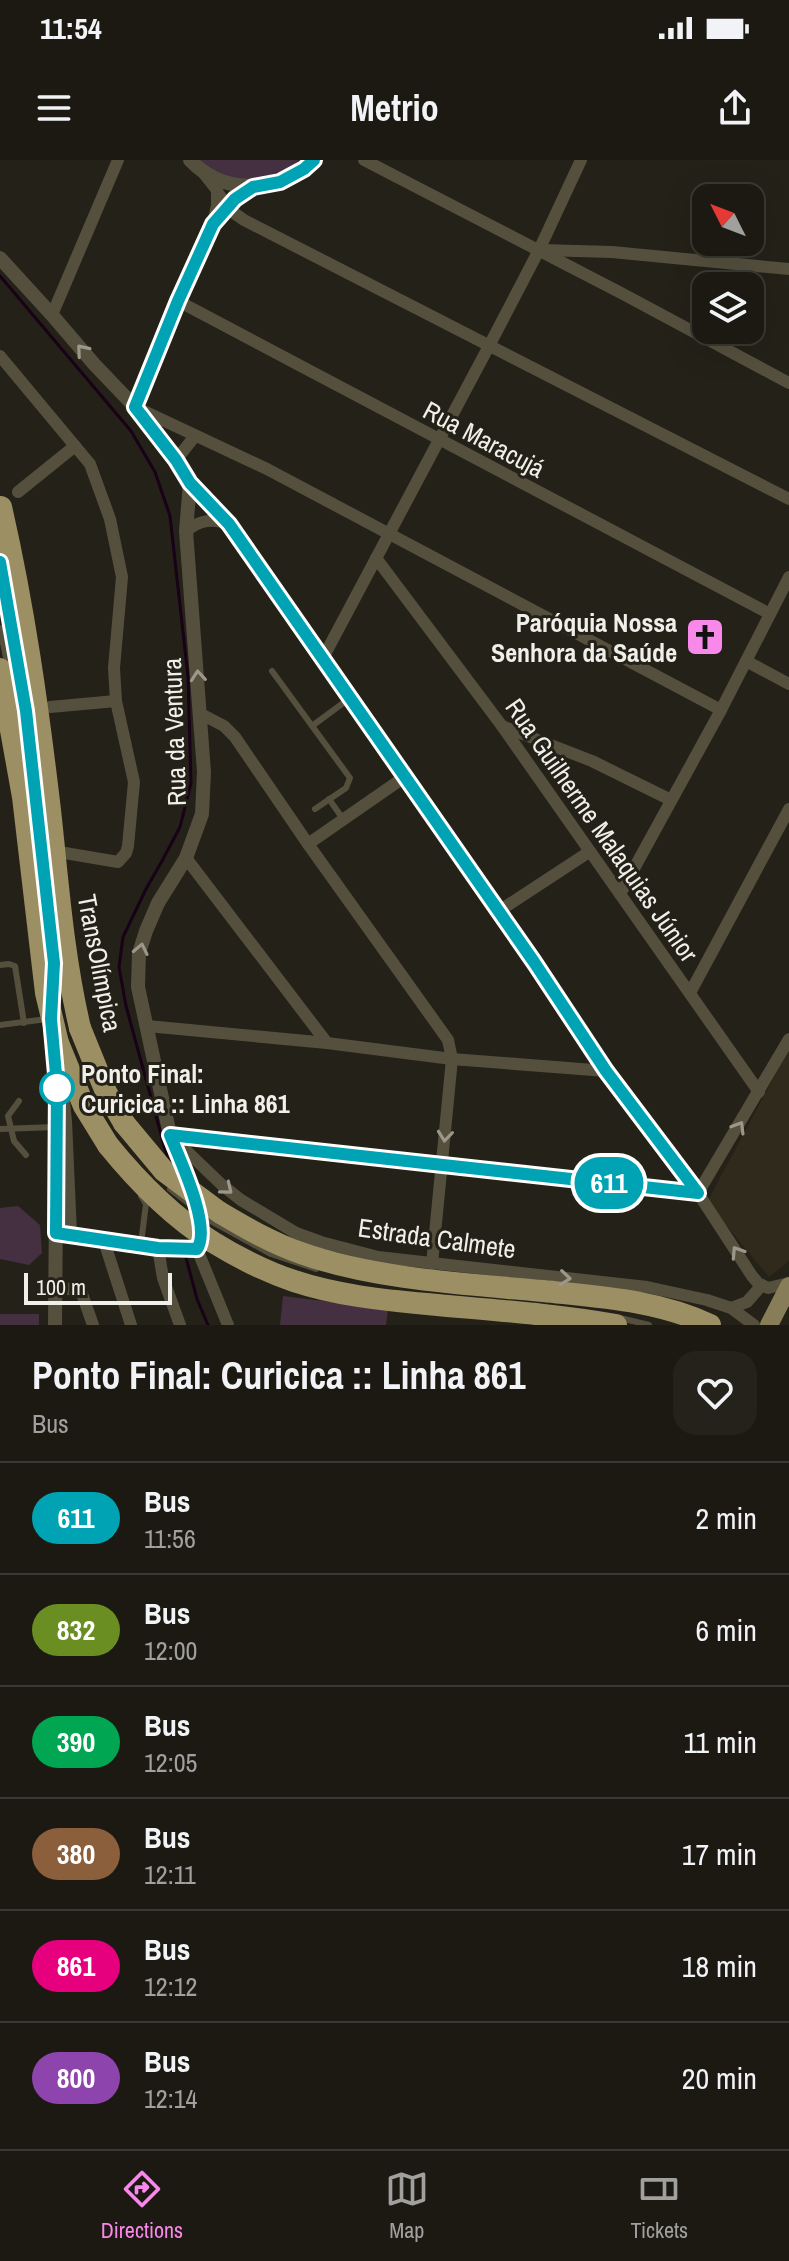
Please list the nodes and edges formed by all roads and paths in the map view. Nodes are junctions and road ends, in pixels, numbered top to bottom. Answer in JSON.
{"nodes":[{"id":1,"x":118,"y":160,"type":"edge"},
{"id":2,"x":314,"y":160,"type":"edge"},
{"id":3,"x":364,"y":160,"type":"edge"},
{"id":4,"x":581,"y":160,"type":"edge"},
{"id":5,"x":193,"y":163,"type":"edge"},
{"id":6,"x":253,"y":187,"type":"junction"},
{"id":7,"x":217,"y":190,"type":"junction"},
{"id":8,"x":231,"y":202,"type":"junction"},
{"id":9,"x":213,"y":224,"type":"junction"},
{"id":10,"x":539,"y":250,"type":"junction"},
{"id":11,"x":0,"y":258,"type":"edge"},
{"id":12,"x":789,"y":269,"type":"edge"},
{"id":13,"x":178,"y":301,"type":"junction"},
{"id":14,"x":52,"y":315,"type":"junction"},
{"id":15,"x":489,"y":346,"type":"junction"},
{"id":16,"x":0,"y":356,"type":"edge"},
{"id":17,"x":789,"y":383,"type":"edge"},
{"id":18,"x":135,"y":407,"type":"junction"},
{"id":19,"x":195,"y":436,"type":"junction"},
{"id":20,"x":440,"y":441,"type":"junction"},
{"id":21,"x":75,"y":446,"type":"junction"},
{"id":22,"x":176,"y":460,"type":"junction"},
{"id":23,"x":190,"y":483,"type":"junction"},
{"id":24,"x":789,"y":499,"type":"edge"},
{"id":25,"x":6,"y":501,"type":"edge"},
{"id":26,"x":229,"y":524,"type":"junction"},
{"id":27,"x":186,"y":531,"type":"junction"},
{"id":28,"x":389,"y":533,"type":"junction"},
{"id":29,"x":376,"y":558,"type":"junction"},
{"id":30,"x":2,"y":560,"type":"edge"},
{"id":31,"x":789,"y":577,"type":"edge"},
{"id":32,"x":770,"y":614,"type":"junction"},
{"id":33,"x":0,"y":628,"type":"edge"},
{"id":34,"x":323,"y":658,"type":"junction"},
{"id":35,"x":746,"y":661,"type":"junction"},
{"id":36,"x":272,"y":671,"type":"dead end"},
{"id":37,"x":5,"y":672,"type":"edge"},
{"id":38,"x":789,"y":684,"type":"edge"},
{"id":39,"x":14,"y":689,"type":"dead end"},
{"id":40,"x":350,"y":698,"type":"junction"},
{"id":41,"x":116,"y":701,"type":"junction"},
{"id":42,"x":50,"y":707,"type":"dead end"},
{"id":43,"x":721,"y":710,"type":"junction"},
{"id":44,"x":201,"y":714,"type":"junction"},
{"id":45,"x":312,"y":726,"type":"junction"},
{"id":46,"x":502,"y":726,"type":"junction"},
{"id":47,"x":406,"y":776,"type":"junction"},
{"id":48,"x":329,"y":799,"type":"junction"},
{"id":49,"x":671,"y":800,"type":"junction"},
{"id":50,"x":315,"y":809,"type":"dead end"},
{"id":51,"x":789,"y":809,"type":"edge"},
{"id":52,"x":343,"y":819,"type":"junction"},
{"id":53,"x":308,"y":844,"type":"junction"},
{"id":54,"x":42,"y":849,"type":"junction"},
{"id":55,"x":589,"y":852,"type":"junction"},
{"id":56,"x":186,"y":858,"type":"junction"},
{"id":57,"x":620,"y":894,"type":"junction"},
{"id":58,"x":499,"y":911,"type":"junction"},
{"id":59,"x":0,"y":965,"type":"edge"},
{"id":60,"x":690,"y":993,"type":"junction"},
{"id":61,"x":56,"y":1000,"type":"dead end"},
{"id":62,"x":55,"y":1017,"type":"junction"},
{"id":63,"x":24,"y":1023,"type":"junction"},
{"id":64,"x":0,"y":1025,"type":"edge"},
{"id":65,"x":147,"y":1026,"type":"junction"},
{"id":66,"x":789,"y":1039,"type":"edge"},
{"id":67,"x":327,"y":1043,"type":"junction"},
{"id":68,"x":452,"y":1059,"type":"junction"},
{"id":69,"x":74,"y":1062,"type":"dead end"},
{"id":70,"x":606,"y":1071,"type":"junction"},
{"id":71,"x":57,"y":1085,"type":"junction"},
{"id":72,"x":759,"y":1092,"type":"junction"},
{"id":73,"x":88,"y":1095,"type":"dead end"},
{"id":74,"x":19,"y":1101,"type":"dead end"},
{"id":75,"x":57,"y":1127,"type":"junction"},
{"id":76,"x":0,"y":1129,"type":"edge"},
{"id":77,"x":11,"y":1129,"type":"junction"},
{"id":78,"x":170,"y":1135,"type":"junction"},
{"id":79,"x":26,"y":1155,"type":"dead end"},
{"id":80,"x":442,"y":1165,"type":"junction"},
{"id":81,"x":133,"y":1187,"type":"dead end"},
{"id":82,"x":698,"y":1193,"type":"junction"},
{"id":83,"x":56,"y":1233,"type":"junction"},
{"id":84,"x":71,"y":1234,"type":"junction"},
{"id":85,"x":204,"y":1237,"type":"junction"},
{"id":86,"x":103,"y":1238,"type":"junction"},
{"id":87,"x":141,"y":1245,"type":"junction"},
{"id":88,"x":158,"y":1248,"type":"junction"},
{"id":89,"x":250,"y":1252,"type":"dead end"},
{"id":90,"x":432,"y":1264,"type":"junction"},
{"id":91,"x":329,"y":1272,"type":"dead end"},
{"id":92,"x":319,"y":1277,"type":"dead end"},
{"id":93,"x":789,"y":1284,"type":"edge"},
{"id":94,"x":762,"y":1285,"type":"junction"},
{"id":95,"x":57,"y":1287,"type":"junction"},
{"id":96,"x":371,"y":1289,"type":"dead end"},
{"id":97,"x":731,"y":1308,"type":"junction"},
{"id":98,"x":619,"y":1315,"type":"edge"},
{"id":99,"x":55,"y":1325,"type":"edge"},
{"id":100,"x":93,"y":1325,"type":"edge"},
{"id":101,"x":131,"y":1325,"type":"edge"},
{"id":102,"x":180,"y":1325,"type":"edge"},
{"id":103,"x":228,"y":1325,"type":"edge"},
{"id":104,"x":649,"y":1325,"type":"edge"},
{"id":105,"x":710,"y":1325,"type":"edge"},
{"id":106,"x":754,"y":1325,"type":"edge"},
{"id":107,"x":769,"y":1325,"type":"edge"}],
"edges":[{"from":1,"to":14,"type":"street"},
{"from":2,"to":6,"type":"street"},
{"from":3,"to":10,"type":"street"},
{"from":4,"to":10,"type":"street"},
{"from":5,"to":6,"type":"street"},
{"from":5,"to":7,"type":"street"},
{"from":6,"to":8,"type":"street"},
{"from":7,"to":8,"type":"street"},
{"from":7,"to":9,"type":"street"},
{"from":8,"to":9,"type":"street"},
{"from":8,"to":15,"type":"street"},
{"from":9,"to":13,"type":"street"},
{"from":10,"to":12,"type":"street"},
{"from":10,"to":15,"type":"street"},
{"from":10,"to":17,"type":"street"},
{"from":11,"to":14,"type":"street"},
{"from":13,"to":18,"type":"street"},
{"from":13,"to":20,"type":"street","name":"Rua Maracujá"},
{"from":18,"to":14,"type":"street","one_way":true},
{"from":15,"to":20,"type":"street"},
{"from":15,"to":24,"type":"street"},
{"from":16,"to":21,"type":"street"},
{"from":18,"to":19,"type":"street"},
{"from":18,"to":22,"type":"street"},
{"from":19,"to":22,"type":"street"},
{"from":19,"to":28,"type":"street"},
{"from":20,"to":28,"type":"street"},
{"from":20,"to":32,"type":"street","name":"Rua Maracujá"},
{"from":21,"to":25,"type":"street"},
{"from":21,"to":41,"type":"street"},
{"from":22,"to":23,"type":"street"},
{"from":23,"to":26,"type":"street"},
{"from":23,"to":27,"type":"street","name":"Rua da Ventura"},
{"from":25,"to":85,"type":"highway","name":"TransOlímpica","bridge":true},
{"from":26,"to":27,"type":"street"},
{"from":26,"to":34,"type":"street"},
{"from":44,"to":27,"type":"street","name":"Rua da Ventura","one_way":true},
{"from":28,"to":29,"type":"street"},
{"from":28,"to":43,"type":"street"},
{"from":29,"to":34,"type":"street"},
{"from":29,"to":46,"type":"street","name":"Rua Guilherme Malaquias Júnior"},
{"from":30,"to":39,"type":"lane","name":"TransOlímpica"},
{"from":30,"to":54,"type":"street"},
{"from":31,"to":32,"type":"street"},
{"from":32,"to":35,"type":"street"},
{"from":33,"to":37,"type":"lane","bridge":true},
{"from":34,"to":40,"type":"street"},
{"from":35,"to":38,"type":"street"},
{"from":35,"to":43,"type":"street"},
{"from":36,"to":45,"type":"lane"},
{"from":37,"to":85,"type":"highway","name":"TransOlímpica","bridge":true},
{"from":40,"to":45,"type":"lane"},
{"from":40,"to":47,"type":"street"},
{"from":41,"to":42,"type":"street"},
{"from":41,"to":54,"type":"street"},
{"from":43,"to":49,"type":"street"},
{"from":44,"to":53,"type":"street"},
{"from":44,"to":56,"type":"street","name":"Rua da Ventura"},
{"from":45,"to":48,"type":"lane"},
{"from":46,"to":49,"type":"street"},
{"from":46,"to":55,"type":"street","name":"Rua Guilherme Malaquias Júnior"},
{"from":47,"to":52,"type":"street"},
{"from":47,"to":58,"type":"street"},
{"from":48,"to":50,"type":"lane"},
{"from":48,"to":52,"type":"lane"},
{"from":49,"to":57,"type":"street"},
{"from":51,"to":60,"type":"street"},
{"from":52,"to":53,"type":"street"},
{"from":53,"to":68,"type":"street"},
{"from":54,"to":62,"type":"street"},
{"from":55,"to":57,"type":"street","name":"Rua Guilherme Malaquias Júnior"},
{"from":55,"to":58,"type":"street"},
{"from":65,"to":56,"type":"street","name":"Rua da Ventura","one_way":true},
{"from":56,"to":67,"type":"street"},
{"from":57,"to":60,"type":"street","name":"Rua Guilherme Malaquias Júnior"},
{"from":58,"to":70,"type":"street"},
{"from":59,"to":63,"type":"lane"},
{"from":60,"to":72,"type":"street","name":"Rua Guilherme Malaquias Júnior"},
{"from":61,"to":62,"type":"lane","name":"TransOlímpica"},
{"from":62,"to":63,"type":"lane"},
{"from":62,"to":71,"type":"street"},
{"from":63,"to":64,"type":"lane"},
{"from":65,"to":67,"type":"street"},
{"from":65,"to":78,"type":"street","name":"Rua da Ventura"},
{"from":66,"to":72,"type":"street"},
{"from":67,"to":68,"type":"street"},
{"from":68,"to":70,"type":"street"},
{"from":68,"to":80,"type":"street","one_way":true},
{"from":69,"to":73,"type":"lane","name":"TransOlímpica"},
{"from":70,"to":82,"type":"street"},
{"from":71,"to":75,"type":"street"},
{"from":71,"to":84,"type":"street"},
{"from":82,"to":72,"type":"street","one_way":true},
{"from":74,"to":77,"type":"lane"},
{"from":75,"to":77,"type":"lane"},
{"from":75,"to":83,"type":"street"},
{"from":76,"to":77,"type":"lane"},
{"from":77,"to":79,"type":"lane"},
{"from":78,"to":80,"type":"street"},
{"from":78,"to":85,"type":"street","name":"Rua da Ventura"},
{"from":78,"to":90,"type":"street","name":"Estrada Calmete","one_way":true},
{"from":80,"to":82,"type":"street"},
{"from":80,"to":90,"type":"street"},
{"from":81,"to":87,"type":"lane"},
{"from":94,"to":82,"type":"street","one_way":true},
{"from":83,"to":84,"type":"street"},
{"from":83,"to":95,"type":"street"},
{"from":84,"to":86,"type":"street"},
{"from":85,"to":85,"type":"lane","bridge":true},
{"from":85,"to":88,"type":"street"},
{"from":85,"to":91,"type":"lane"},
{"from":85,"to":98,"type":"highway","name":"TransOlímpica"},
{"from":85,"to":103,"type":"street"},
{"from":85,"to":105,"type":"highway","name":"TransOlímpica"},
{"from":86,"to":87,"type":"street"},
{"from":86,"to":101,"type":"street"},
{"from":87,"to":88,"type":"street"},
{"from":88,"to":102,"type":"street"},
{"from":89,"to":92,"type":"lane"},
{"from":90,"to":97,"type":"street","name":"Estrada Calmete","one_way":true},
{"from":93,"to":94,"type":"street"},
{"from":93,"to":107,"type":"main road"},
{"from":94,"to":97,"type":"street"},
{"from":95,"to":99,"type":"street"},
{"from":95,"to":100,"type":"street"},
{"from":96,"to":104,"type":"lane"},
{"from":97,"to":106,"type":"street","name":"Estrada Calmete"}]}
